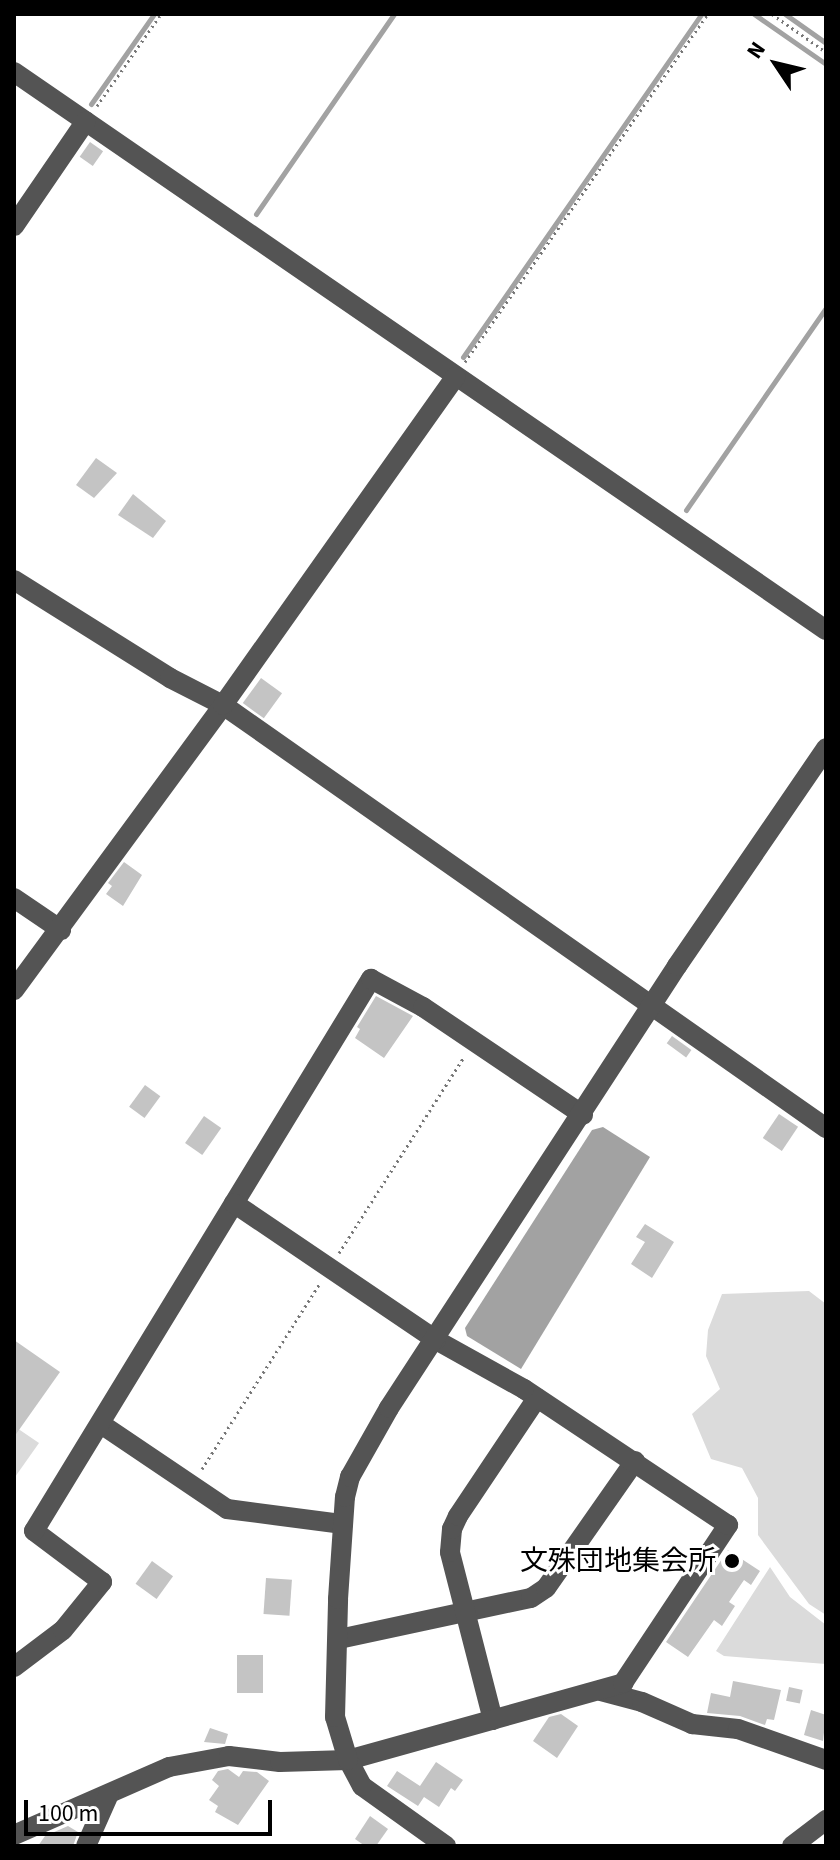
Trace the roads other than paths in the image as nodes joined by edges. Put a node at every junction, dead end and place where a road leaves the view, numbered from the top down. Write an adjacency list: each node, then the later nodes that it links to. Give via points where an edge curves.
1 (14, 72): 2 (street)
2 (86, 121): 3 (street); 4 (street)
3 (14, 226)
4 (455, 377): 6 (street); 7 (street)
5 (14, 580): 7 (street, via 170,678)
6 (826, 630)
7 (223, 705): 10 (street); 12 (street)
8 (826, 748): 12 (street)
9 (14, 898): 10 (street)
10 (61, 930): 11 (street)
11 (14, 990)
12 (651, 1006): 13 (street); 14 (street)
13 (583, 1115): 15 (street, via 423,1007 371,979); 16 (street)
14 (826, 1128)
15 (234, 1203): 16 (street); 18 (street)
16 (436, 1340): 17 (street); 20 (street, via 355,1465)
17 (537, 1398): 19 (street); 21 (street, via 452,1529 450,1552)
18 (101, 1424): 20 (street, via 227,1509); 23 (street, via 34,1531 102,1582 63,1630)
19 (635, 1461): 21 (street, via 546,1588 531,1598); 24 (street, via 728,1525 623,1683)
20 (343, 1524): 22 (street)
21 (464, 1613): 22 (street); 25 (street)
22 (339, 1639): 26 (street, via 335,1717)
23 (14, 1667)
24 (597, 1690): 25 (street); 27 (street, via 692,1724 738,1729)
25 (493, 1720): 26 (street)
26 (348, 1760): 28 (street, via 204,1758); 31 (street, via 362,1786)
27 (826, 1760)
28 (109, 1794): 30 (street); 32 (street)
29 (826, 1820): 33 (street)
30 (14, 1835)
31 (438, 1844)
32 (86, 1846)
33 (792, 1846)

